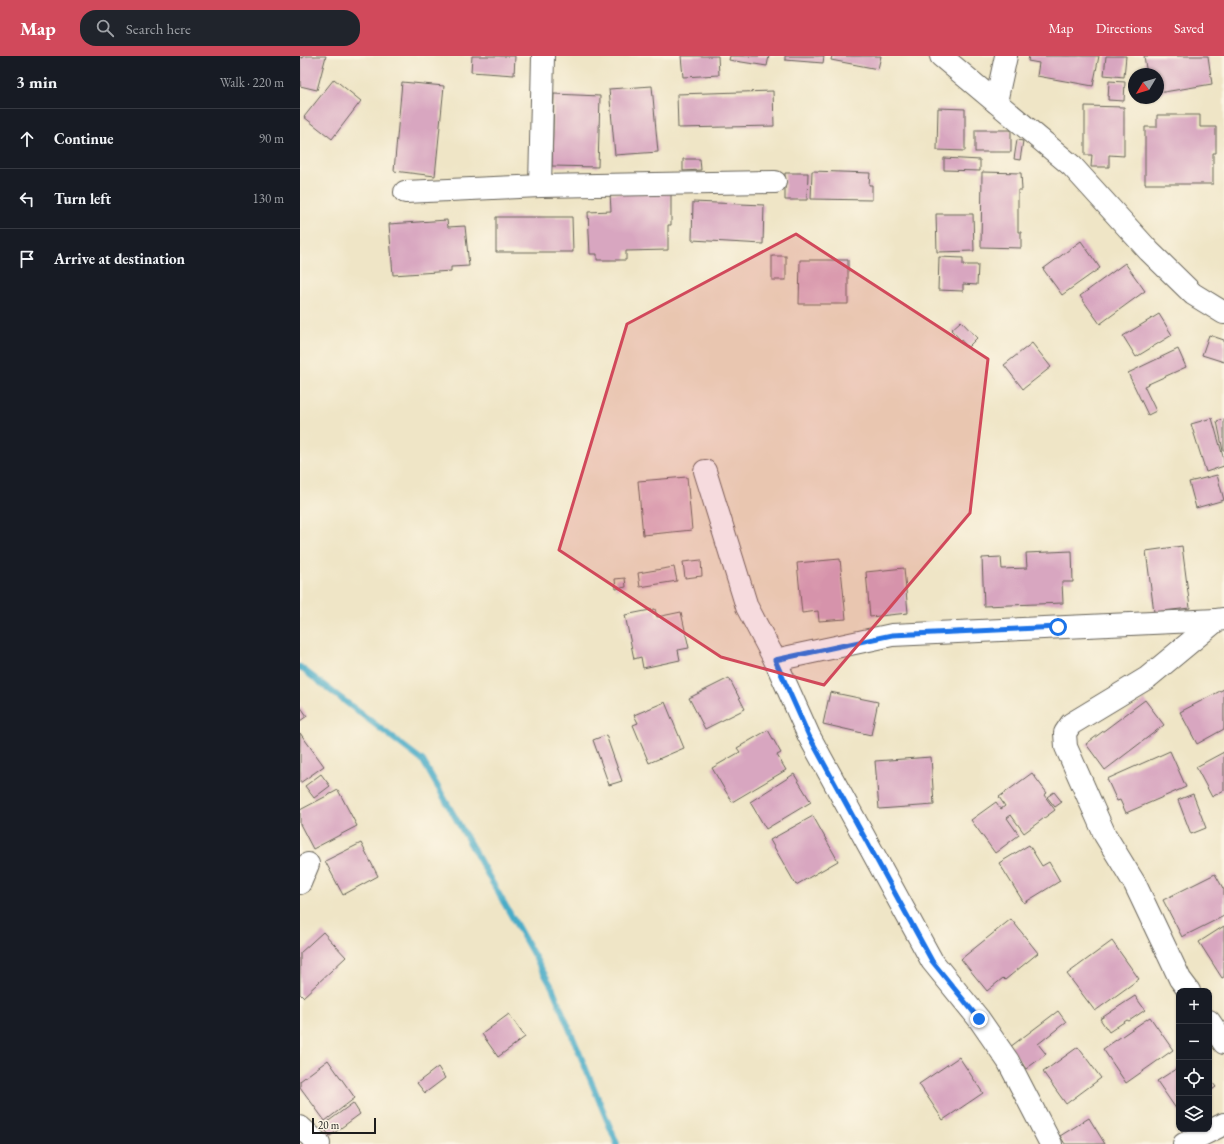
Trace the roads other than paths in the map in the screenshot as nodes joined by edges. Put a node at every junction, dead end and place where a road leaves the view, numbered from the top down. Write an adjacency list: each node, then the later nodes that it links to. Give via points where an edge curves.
1 (543, 56): 6 (street)
2 (941, 56): 4 (street)
3 (1006, 56): 4 (street)
4 (996, 102): 8 (street, via 1072,166 1149,251 1193,294)
5 (775, 182): 6 (street)
6 (540, 186): 7 (street)
7 (405, 192)
8 (1224, 313)
9 (705, 471): 11 (street, via 747,607)
10 (1220, 620): 11 (street, via 892,635); 12 (street, via 1147,678 1071,724 1065,733 1066,747 1105,835 1134,884)
11 (775, 660): 18 (street, via 809,736 932,961 979,1019 1008,1062)
12 (1187, 988)
13 (1211, 1024): 14 (street)
14 (1224, 1043)
15 (1224, 1124): 19 (street)
16 (300, 1127): 17 (street)
17 (319, 1144)
18 (1051, 1144)
19 (1184, 1144)

